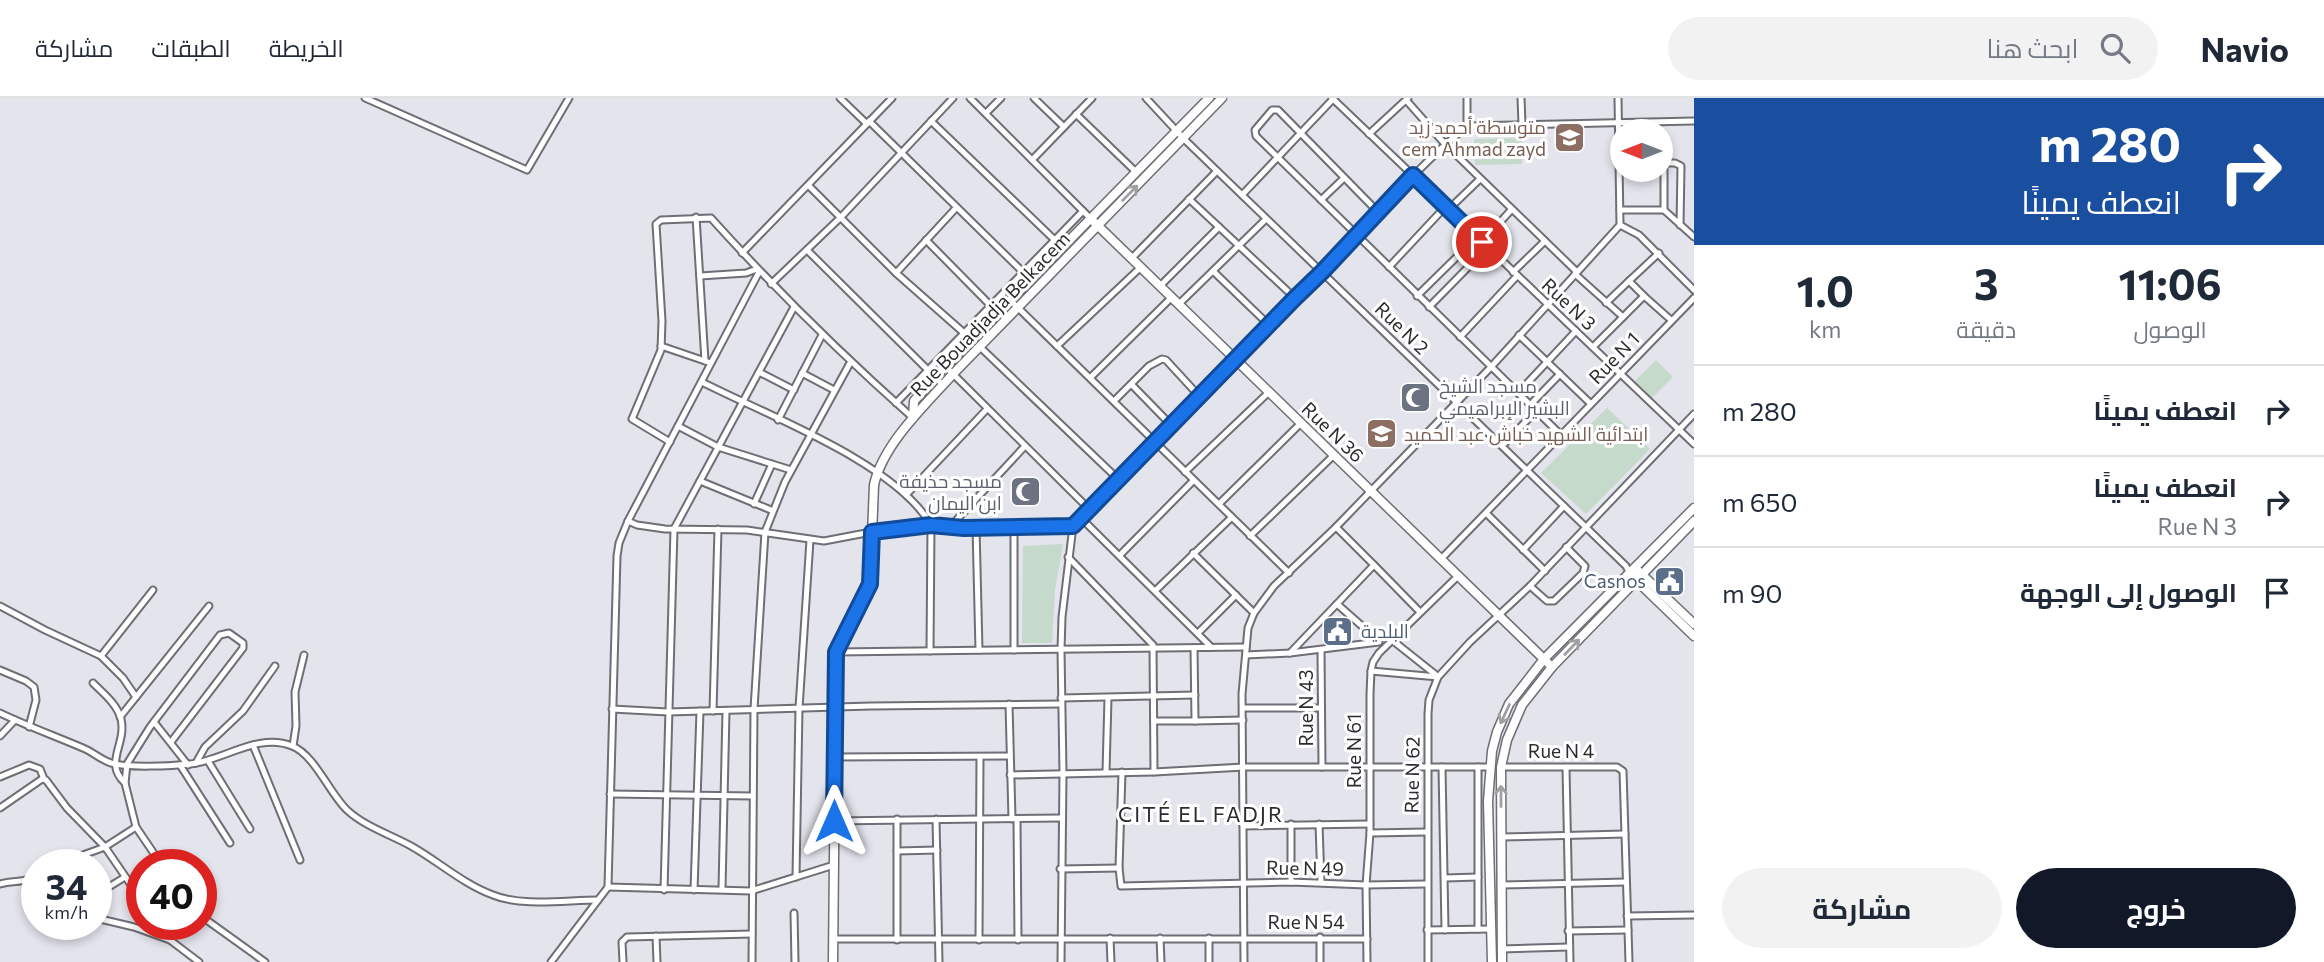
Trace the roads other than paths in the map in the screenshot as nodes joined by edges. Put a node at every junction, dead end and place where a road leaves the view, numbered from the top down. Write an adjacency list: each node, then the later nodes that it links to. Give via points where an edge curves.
1 (365, 98): 2 (street, via 527,170)
2 (569, 98)
3 (840, 98): 25 (street)
4 (892, 98): 25 (street)
5 (953, 98): 21 (street)
6 (971, 98): 18 (street)
7 (1001, 98): 18 (street)
8 (1034, 98): 28 (street)
9 (1146, 98): 29 (street, Rue N 2)
10 (1209, 98): 29 (street, Rue Bouadjadja Belkacem)
11 (1222, 98): 32 (street, Rue Bouadjadja Belkacem)
12 (1333, 98): 30 (street); 31 (street, Rue N 3)
13 (1467, 98): 27 (street)
14 (1521, 98): 26 (street)
15 (1618, 98): 20 (street)
16 (1090, 99): 19 (street)
17 (1407, 99): 31 (street); 33 (street)
18 (986, 113): 36 (street)
19 (1076, 114): 28 (street); 39 (street)
20 (1619, 119)
21 (931, 121): 34 (street); 70 (street)
22 (1610, 121): 26 (street)
23 (1673, 121): 24 (street)
24 (1694, 121)
25 (868, 123): 34 (street); 45 (street)
26 (1522, 124): 27 (street)
27 (1467, 126): 33 (street)
28 (1064, 127): 36 (street)
29 (1176, 131): 32 (street, Rue N 2); 39 (street, Rue Bouadjadja Belkacem)
30 (1300, 134): 35 (street); 35 (street, via 1278,110 1272,110 1254,134); 41 (street)
31 (1369, 134): 40 (street, Rue N 3)
32 (1184, 139): 38 (street, Rue N 2); 62 (street, Rue Bouadjadja Belkacem, one-way to 32)
33 (1445, 144): 40 (street); 42 (street)
34 (901, 153): 49 (street); 57 (street)
35 (1277, 158): 46 (street); 48 (street)
36 (1032, 160): 54 (street)
37 (1673, 163): 61 (street, via 1682,167)
38 (1217, 171): 46 (street, Rue N 2); 47 (street)
39 (1136, 172): 58 (street, Rue Bouadjadja Belkacem)
40 (1413, 175): 50 (street, Rue N 3); 55 (street)
41 (1344, 178): 48 (street); 55 (street)
42 (1480, 179): 50 (street); 51 (street)
43 (1621, 182): 52 (street)
44 (1663, 182): 53 (street)
45 (809, 186): 57 (street); 77 (street)
46 (1242, 195): 59 (street, Rue N 2)
47 (1189, 199): 63 (street); 79 (street)
48 (1321, 200): 66 (street)
49 (956, 208): 69 (street); 84 (street)
50 (1447, 208): 67 (street, Rue N 3); 81 (street)
51 (1512, 209): 71 (street); 72 (street)
52 (1620, 210): 53 (street); 60 (street)
53 (1664, 210): 61 (street)
54 (1083, 211): 58 (street); 70 (street)
55 (1378, 212): 66 (street)
56 (696, 217): 77 (street, via 711,218); 89 (street); 116 (street, via 661,220 656,225)
57 (841, 217): 76 (street); 86 (street)
58 (1091, 219): 62 (street, Rue N 36); 74 (street, Rue Bouadjadja Belkacem)
59 (1266, 219): 73 (street); 85 (street, Rue N 2)
60 (1620, 225): 78 (street); 87 (street)
61 (1681, 225): 65 (street)
62 (1098, 226): 79 (street, Rue N 36); 100 (street, Rue Bouadjadja Belkacem)
63 (1219, 227): 73 (street); 93 (street)
64 (1694, 229): 65 (street)
65 (1686, 230): 68 (street)
66 (1356, 234): 81 (street); 85 (street)
67 (1477, 236): 72 (street, Rue N 3); 95 (street)
68 (1694, 237)
69 (926, 240): 86 (street); 106 (street)
70 (1054, 240): 74 (street); 84 (street)
71 (1545, 241): 87 (street); 88 (street)
72 (1482, 242): 75 (street, Rue N 3)
73 (1238, 246): 83 (street); 98 (street)
74 (1062, 247): 90 (street, Rue Bouadjadja Belkacem)
75 (1488, 247): 88 (street, Rue N 3); 105 (street)
76 (807, 250): 92 (street); 125 (street)
77 (743, 253): 82 (street)
78 (1659, 253): 91 (street); 94 (street)
79 (1132, 258): 80 (street, Rue N 36)
80 (1141, 267): 93 (street, Rue N 36); 117 (street)
81 (1389, 267): 95 (street)
82 (758, 271): 89 (street); 92 (street); 121 (street)
83 (1213, 271): 102 (street); 109 (street)
84 (1023, 272): 90 (street); 106 (street)
85 (1322, 272): 98 (street); 142 (street, Rue N 2)
86 (896, 273): 111 (street)
87 (1576, 273): 101 (street); 103 (street)
88 (1515, 274): 103 (street, Rue N 3); 114 (street)
89 (700, 276): 121 (street)
90 (1030, 279): 100 (street, Rue Bouadjadja Belkacem)
91 (1629, 281): 96 (street); 101 (street)
92 (771, 284): 104 (street)
93 (1160, 286): 97 (street, Rue N 36)
94 (1694, 290)
95 (1417, 296): 105 (street)
96 (1644, 296): 107 (street); 108 (street)
97 (1172, 298): 102 (street, Rue N 36); 132 (street)
98 (1295, 298): 109 (street)
99 (1694, 298): 108 (street, Rue N 1)
100 (1014, 303): 106 (street, Rue Bouadjadja Belkacem); 115 (street, Rue Bouadjadja Belkacem); 117 (street)
101 (1606, 303): 107 (street)
102 (1179, 304): 119 (street, Rue N 36)
103 (1547, 305): 110 (street, Rue N 3); 113 (street)
104 (794, 307): 112 (street); 126 (street)
105 (1429, 307): 114 (street)
106 (994, 309): 111 (street); 115 (street, Rue Bouadjadja Belkacem)
107 (1623, 317): 118 (street)
108 (1671, 320): 130 (street, Rue N 1)
109 (1269, 325): 119 (street)
110 (1576, 331): 118 (street, Rue N 3); 120 (street)
111 (962, 333): 115 (street); 125 (street)
112 (822, 335): 122 (street); 127 (street)
113 (1519, 335): 120 (street); 124 (street)
114 (1460, 337): 124 (street)
115 (975, 343): 123 (street, Rue Bouadjadja Belkacem); 128 (street, Rue Bouadjadja Belkacem); 170 (street)
116 (661, 346): 121 (street); 158 (street, via 632,419)
117 (1058, 346): 132 (street)
118 (1593, 347): 130 (street, Rue N 3)
119 (1236, 360): 138 (street, Rue N 36); 140 (street)
120 (1547, 362): 129 (street); 139 (street)
121 (708, 363): 133 (street)
122 (850, 363): 137 (street); 144 (street)
123 (946, 367): 128 (street); 131 (street, Rue Bouadjadja Belkacem)
124 (1491, 367): 139 (street); 142 (street)
125 (928, 370): 131 (street); 144 (street)
126 (759, 372): 136 (street); 143 (street)
127 (802, 373): 136 (street); 137 (street)
128 (953, 374): 134 (street, Rue Bouadjadja Belkacem); 147 (street)
129 (1560, 374): 145 (street); 146 (street)
130 (1620, 375): 146 (street, Rue N 1); 155 (street, Rue N 3)
131 (935, 377): 134 (street); 150 (street, Rue Bouadjadja Belkacem, via 914,401)
132 (1091, 377): 141 (street)
133 (702, 382): 143 (street); 153 (street)
134 (943, 385): 150 (street, Rue Bouadjadja Belkacem)
135 (1132, 385): 140 (street, via 1162,359); 141 (street); 154 (street)
136 (794, 390): 151 (street)
137 (834, 390): 156 (street)
138 (1269, 392): 152 (street, Rue N 36); 169 (street)
139 (1518, 393): 145 (street)
140 (1200, 397): 154 (street)
141 (1114, 401): 159 (street)
142 (1456, 401): 162 (street, Rue N 2); 173 (street)
143 (742, 403): 151 (street); 163 (street)
144 (896, 403): 150 (street)
145 (1531, 404): 148 (street)
146 (1591, 404): 157 (street, Rue N 1)
147 (987, 409): 161 (street); 174 (street)
148 (1537, 410): 157 (street); 162 (street)
149 (1694, 414): 155 (street, Rue N 62)
150 (913, 418): 167 (street)
151 (778, 420): 156 (street)
152 (1301, 423): 164 (street, Rue N 36); 176 (street)
153 (678, 426): 158 (street); 163 (street)
154 (1171, 426): 159 (street)
155 (1678, 430): 160 (street, Rue N 3); 192 (street, Rue N 62)
156 (809, 434): 166 (street); 167 (street)
157 (1561, 435): 168 (street, Rue N 1)
158 (670, 442): 184 (street)
159 (1154, 442): 169 (street); 170 (street)
160 (1694, 444)
161 (1025, 446): 178 (street); 188 (street)
162 (1502, 446): 168 (street, Rue N 2)
163 (718, 447): 165 (street); 171 (street)
164 (1334, 454): 173 (street, Rue N 36); 197 (street)
165 (772, 464): 166 (street); 175 (street)
166 (791, 470): 180 (street)
167 (877, 471): 174 (street); 196 (street)
168 (1528, 471): 177 (street, Rue N 2); 181 (street, Rue N 1)
169 (1185, 472): 172 (street)
170 (1118, 479): 178 (street)
171 (700, 481): 175 (street); 193 (street)
172 (1194, 481): 176 (street); 202 (street)
173 (1370, 490): 191 (street); 204 (street, Rue N 36)
174 (906, 495): 186 (street)
175 (754, 503): 180 (street)
176 (1219, 504): 183 (street)
177 (1564, 506): 192 (street, Rue N 2); 200 (street)
178 (1089, 509): 182 (street)
179 (1694, 509): 208 (street)
180 (771, 510): 195 (street)
181 (1486, 513): 200 (street); 204 (street, Rue N 1)
182 (1081, 517): 187 (street); 202 (street)
183 (1231, 518): 197 (street); 201 (street)
184 (628, 521): 193 (street); 256 (street, via 617,556)
185 (1694, 521): 208 (street)
186 (931, 525): 188 (street); 196 (street); 233 (street)
187 (1073, 526): 190 (street); 203 (street)
188 (950, 527): 189 (street)
189 (976, 527): 190 (street); 230 (street)
190 (1014, 527): 231 (street)
191 (1336, 527): 205 (street); 207 (street)
192 (1586, 527): 199 (street, Rue N 62); 208 (street, Rue N 2)
193 (674, 529): 194 (street); 261 (street)
194 (718, 529): 195 (street); 259 (street)
195 (765, 532): 198 (street); 257 (street)
196 (872, 532): 198 (street); 234 (street, via 870,584)
197 (1250, 536): 207 (street)
198 (810, 540): 253 (street)
199 (1566, 547): 206 (street, Rue N 62); 210 (street, via 1585,566 1583,573 1554,601 1547,601)
200 (1523, 550): 206 (street)
201 (1194, 553): 212 (street); 213 (street)
202 (1120, 555): 212 (street)
203 (1068, 557): 228 (street); 229 (street, via 1149,638)
204 (1441, 559): 209 (street, Rue N 36)
205 (1374, 565): 214 (street); 217 (street)
206 (1545, 571): 210 (street, Rue N 62)
207 (1289, 573): 218 (street)
208 (1634, 573): 220 (street); 239 (street); 241 (street, one-way to 208)
209 (1458, 576): 217 (street, Rue N 61); 219 (street, Rue N 36)
210 (1530, 586): 219 (street, Rue N 62)
211 (153, 590): 238 (street)
212 (1156, 590): 221 (street)
213 (1236, 595): 218 (street); 221 (street)
214 (1337, 604): 223 (street); 235 (street)
215 (0, 606): 238 (street)
216 (209, 606): 247 (street)
217 (1420, 612): 222 (street, Rue N 61)
218 (1254, 613): 225 (street)
219 (1499, 615): 239 (street, Rue N 36); 244 (street, Rue N 62)
220 (1693, 628)
221 (1198, 634): 224 (street)
222 (1392, 640): 226 (street, Rue N 61); 244 (street)
223 (1379, 642): 226 (street); 232 (street)
224 (1211, 647): 225 (street); 227 (street)
225 (1246, 647): 237 (street)
226 (1385, 647): 243 (street, Rue N 61)
227 (1194, 648): 229 (street); 246 (street)
228 (1061, 649): 229 (street); 231 (street); 250 (street)
229 (1154, 649): 248 (street)
230 (979, 650): 231 (street); 233 (street)
231 (1014, 650)
232 (1321, 650): 235 (street); 255 (street, Rue N 43)
233 (930, 651): 234 (street)
234 (836, 652): 252 (street)
235 (1290, 653): 237 (street)
236 (304, 655): 273 (street, via 295,692)
237 (1245, 655): 254 (street)
238 (101, 656): 247 (street)
239 (1544, 659): 241 (street, Rue N 36); 290 (street, one-way to 290, via 1503,716)
240 (275, 666): 278 (street, via 243,711 205,747)
241 (1552, 667): 284 (street, via 1522,705)
242 (0, 670): 269 (street, via 34,687 36,700)
243 (1371, 671): 244 (street); 283 (street, Rue N 61)
244 (1438, 677): 287 (street, Rue N 62, via 1429,700)
245 (93, 683): 263 (street)
246 (1195, 695): 248 (street); 267 (street)
247 (136, 697): 263 (street)
248 (1154, 697): 249 (street); 266 (street)
249 (1108, 698): 250 (street); 292 (street)
250 (1061, 701): 251 (street); 295 (street)
251 (1009, 704): 252 (street); 274 (street)
252 (835, 707): 253 (street); 275 (street)
253 (799, 708): 257 (street); 334 (street)
254 (1242, 708): 255 (street); 265 (street)
255 (1321, 708): 286 (street, Rue N 43)
256 (612, 709): 261 (street); 300 (street)
257 (754, 709): 260 (street); 304 (street)
258 (700, 711): 259 (street); 261 (street); 301 (street)
259 (713, 711): 260 (street)
260 (726, 711): 303 (street)
261 (668, 712): 302 (street)
262 (0, 713): 264 (street)
263 (120, 717): 280 (street, via 122,733)
264 (15, 720): 269 (street); 270 (street)
265 (1242, 720): 267 (street); 285 (street)
266 (1154, 721): 267 (street); 294 (street)
267 (1195, 721)
268 (154, 722): 271 (street); 271 (street, via 220,635 229,634 243,643); 279 (street)
269 (29, 727): 280 (street)
270 (0, 736)
271 (172, 742): 282 (street)
272 (253, 745): 273 (street); 277 (street); 329 (street)
273 (293, 746): 353 (street, via 327,780 348,811 480,889 495,896 537,901)
274 (1010, 756): 276 (street); 296 (street)
275 (835, 757): 276 (street); 311 (street)
276 (980, 757): 306 (street)
277 (208, 761): 278 (street); 317 (street)
278 (196, 763): 282 (street)
279 (127, 764): 280 (street); 281 (street); 299 (street)
280 (114, 765): 299 (street)
281 (180, 765): 282 (street); 323 (street)
282 (188, 765)
283 (1370, 766): 286 (street, Rue N 4); 287 (street, Rue N 4); 314 (street, Rue N 61)
284 (1501, 766): 290 (street, Rue N 4); 291 (street, Rue N 4); 322 (street, one-way to 284)
285 (1244, 767): 286 (street, Rue N 4); 294 (street, Rue N 4); 315 (street)
286 (1322, 767)
287 (1428, 767): 288 (street, Rue N 4); 318 (street, Rue N 62)
288 (1443, 767): 289 (street, Rue N 4); 336 (street)
289 (1478, 767): 290 (street, Rue N 4); 335 (street)
290 (1490, 767): 359 (street)
291 (1566, 768): 320 (street, Rue N 4, via 1620,768); 321 (street)
292 (1107, 772): 293 (street, Rue N 4); 295 (street, Rue N 4)
293 (1122, 772): 294 (street, Rue N 4); 331 (street)
294 (1154, 772)
295 (1063, 773): 296 (street, Rue N 4); 307 (street)
296 (1010, 775): 310 (street)
297 (0, 777): 298 (street, via 29,765 40,769)
298 (44, 779): 305 (street); 324 (street)
299 (125, 783): 316 (street)
300 (610, 794): 302 (street); 348 (street)
301 (695, 794): 302 (street); 303 (street); 351 (street)
302 (667, 795): 350 (street)
303 (723, 795): 304 (street); 349 (street)
304 (754, 796): 352 (street)
305 (0, 808)
306 (979, 818): 309 (street); 310 (street); 377 (street)
307 (1061, 818): 310 (street); 332 (street)
308 (897, 819): 309 (street); 311 (street); 328 (street)
309 (936, 819): 327 (street)
310 (1015, 819): 378 (street)
311 (834, 821): 330 (street)
312 (1291, 824): 313 (street); 315 (street); 338 (street)
313 (1319, 824): 314 (street); 339 (street)
314 (1370, 824): 319 (street, Rue N 61)
315 (1243, 826): 342 (street)
316 (136, 827): 324 (street); 326 (street)
317 (250, 829)
318 (1427, 832): 319 (street); 343 (street, Rue N 62)
319 (1370, 834): 346 (street, Rue N 61)
320 (1625, 834): 321 (street); 340 (street)
321 (1566, 835): 322 (street); 344 (street)
322 (1501, 836): 347 (street)
323 (230, 843)
324 (106, 847): 325 (street); 333 (street)
325 (100, 849)
326 (151, 849)
327 (937, 850): 328 (street); 376 (street)
328 (897, 851): 375 (street)
329 (300, 860)
330 (834, 865): 334 (street); 371 (street)
331 (1119, 868): 332 (street); 342 (street, Rue N 49, via 1123,887)
332 (1060, 869): 372 (street)
333 (125, 877): 345 (street)
334 (796, 877): 352 (street)
335 (1478, 877): 336 (street); 358 (street)
336 (1445, 878): 361 (street)
337 (21, 880): 341 (street)
338 (1291, 882): 339 (street, Rue N 49); 342 (street, Rue N 49)
339 (1321, 882): 346 (street, Rue N 49)
340 (1626, 882): 344 (street); 356 (street)
341 (0, 884)
342 (1245, 884): 367 (street)
343 (1426, 884): 346 (street, Rue N 49); 360 (street, Rue N 62)
344 (1567, 884): 347 (street); 363 (street)
345 (112, 885)
346 (1366, 885): 373 (street, Rue N 61)
347 (1501, 885): 380 (street)
348 (608, 887): 350 (street); 353 (street)
349 (722, 889): 351 (street); 352 (street)
350 (664, 890): 351 (street)
351 (694, 890)
352 (751, 891): 364 (street)
353 (598, 900): 383 (street)
354 (794, 913): 387 (street)
355 (1694, 915): 356 (street)
356 (1628, 916): 362 (street)
357 (217, 928): 382 (street)
358 (1478, 929): 359 (street); 361 (street)
359 (1491, 929): 398 (street)
360 (1427, 930): 361 (street); 397 (street, Rue N 62)
361 (1445, 930)
362 (1628, 930): 363 (street); 401 (street)
363 (1568, 931): 379 (street)
364 (752, 934): 365 (street); 386 (street)
365 (656, 936): 384 (street, via 624,937); 385 (street)
366 (1209, 937): 367 (street, Rue N 54); 370 (street, Rue N 54); 393 (street)
367 (1244, 937): 368 (street, Rue N 54); 394 (street)
368 (1320, 937): 373 (street, Rue N 54); 395 (street)
369 (1110, 938): 370 (street, Rue N 54); 372 (street, Rue N 54); 391 (street)
370 (1160, 938): 392 (street)
371 (833, 939): 375 (street, Rue N 54); 388 (street)
372 (1061, 939): 378 (street, Rue N 54); 390 (street)
373 (1367, 939): 396 (street, Rue N 61)
374 (170, 940): 381 (street)
375 (897, 940): 376 (street, Rue N 54)
376 (938, 940): 377 (street, Rue N 54); 389 (street)
377 (979, 940): 378 (street, Rue N 54)
378 (1018, 940)
379 (1569, 947): 380 (street); 400 (street)
380 (1502, 949): 399 (street)
381 (199, 962)
382 (265, 962)
383 (551, 962)
384 (623, 962)
385 (657, 962)
386 (752, 962)
387 (795, 962)
388 (833, 962)
389 (939, 962)
390 (1061, 962)
391 (1111, 962)
392 (1161, 962)
393 (1209, 962)
394 (1244, 962)
395 (1320, 962)
396 (1367, 962)
397 (1428, 962)
398 (1492, 962)
399 (1502, 962)
400 (1570, 962)
401 (1629, 962)

